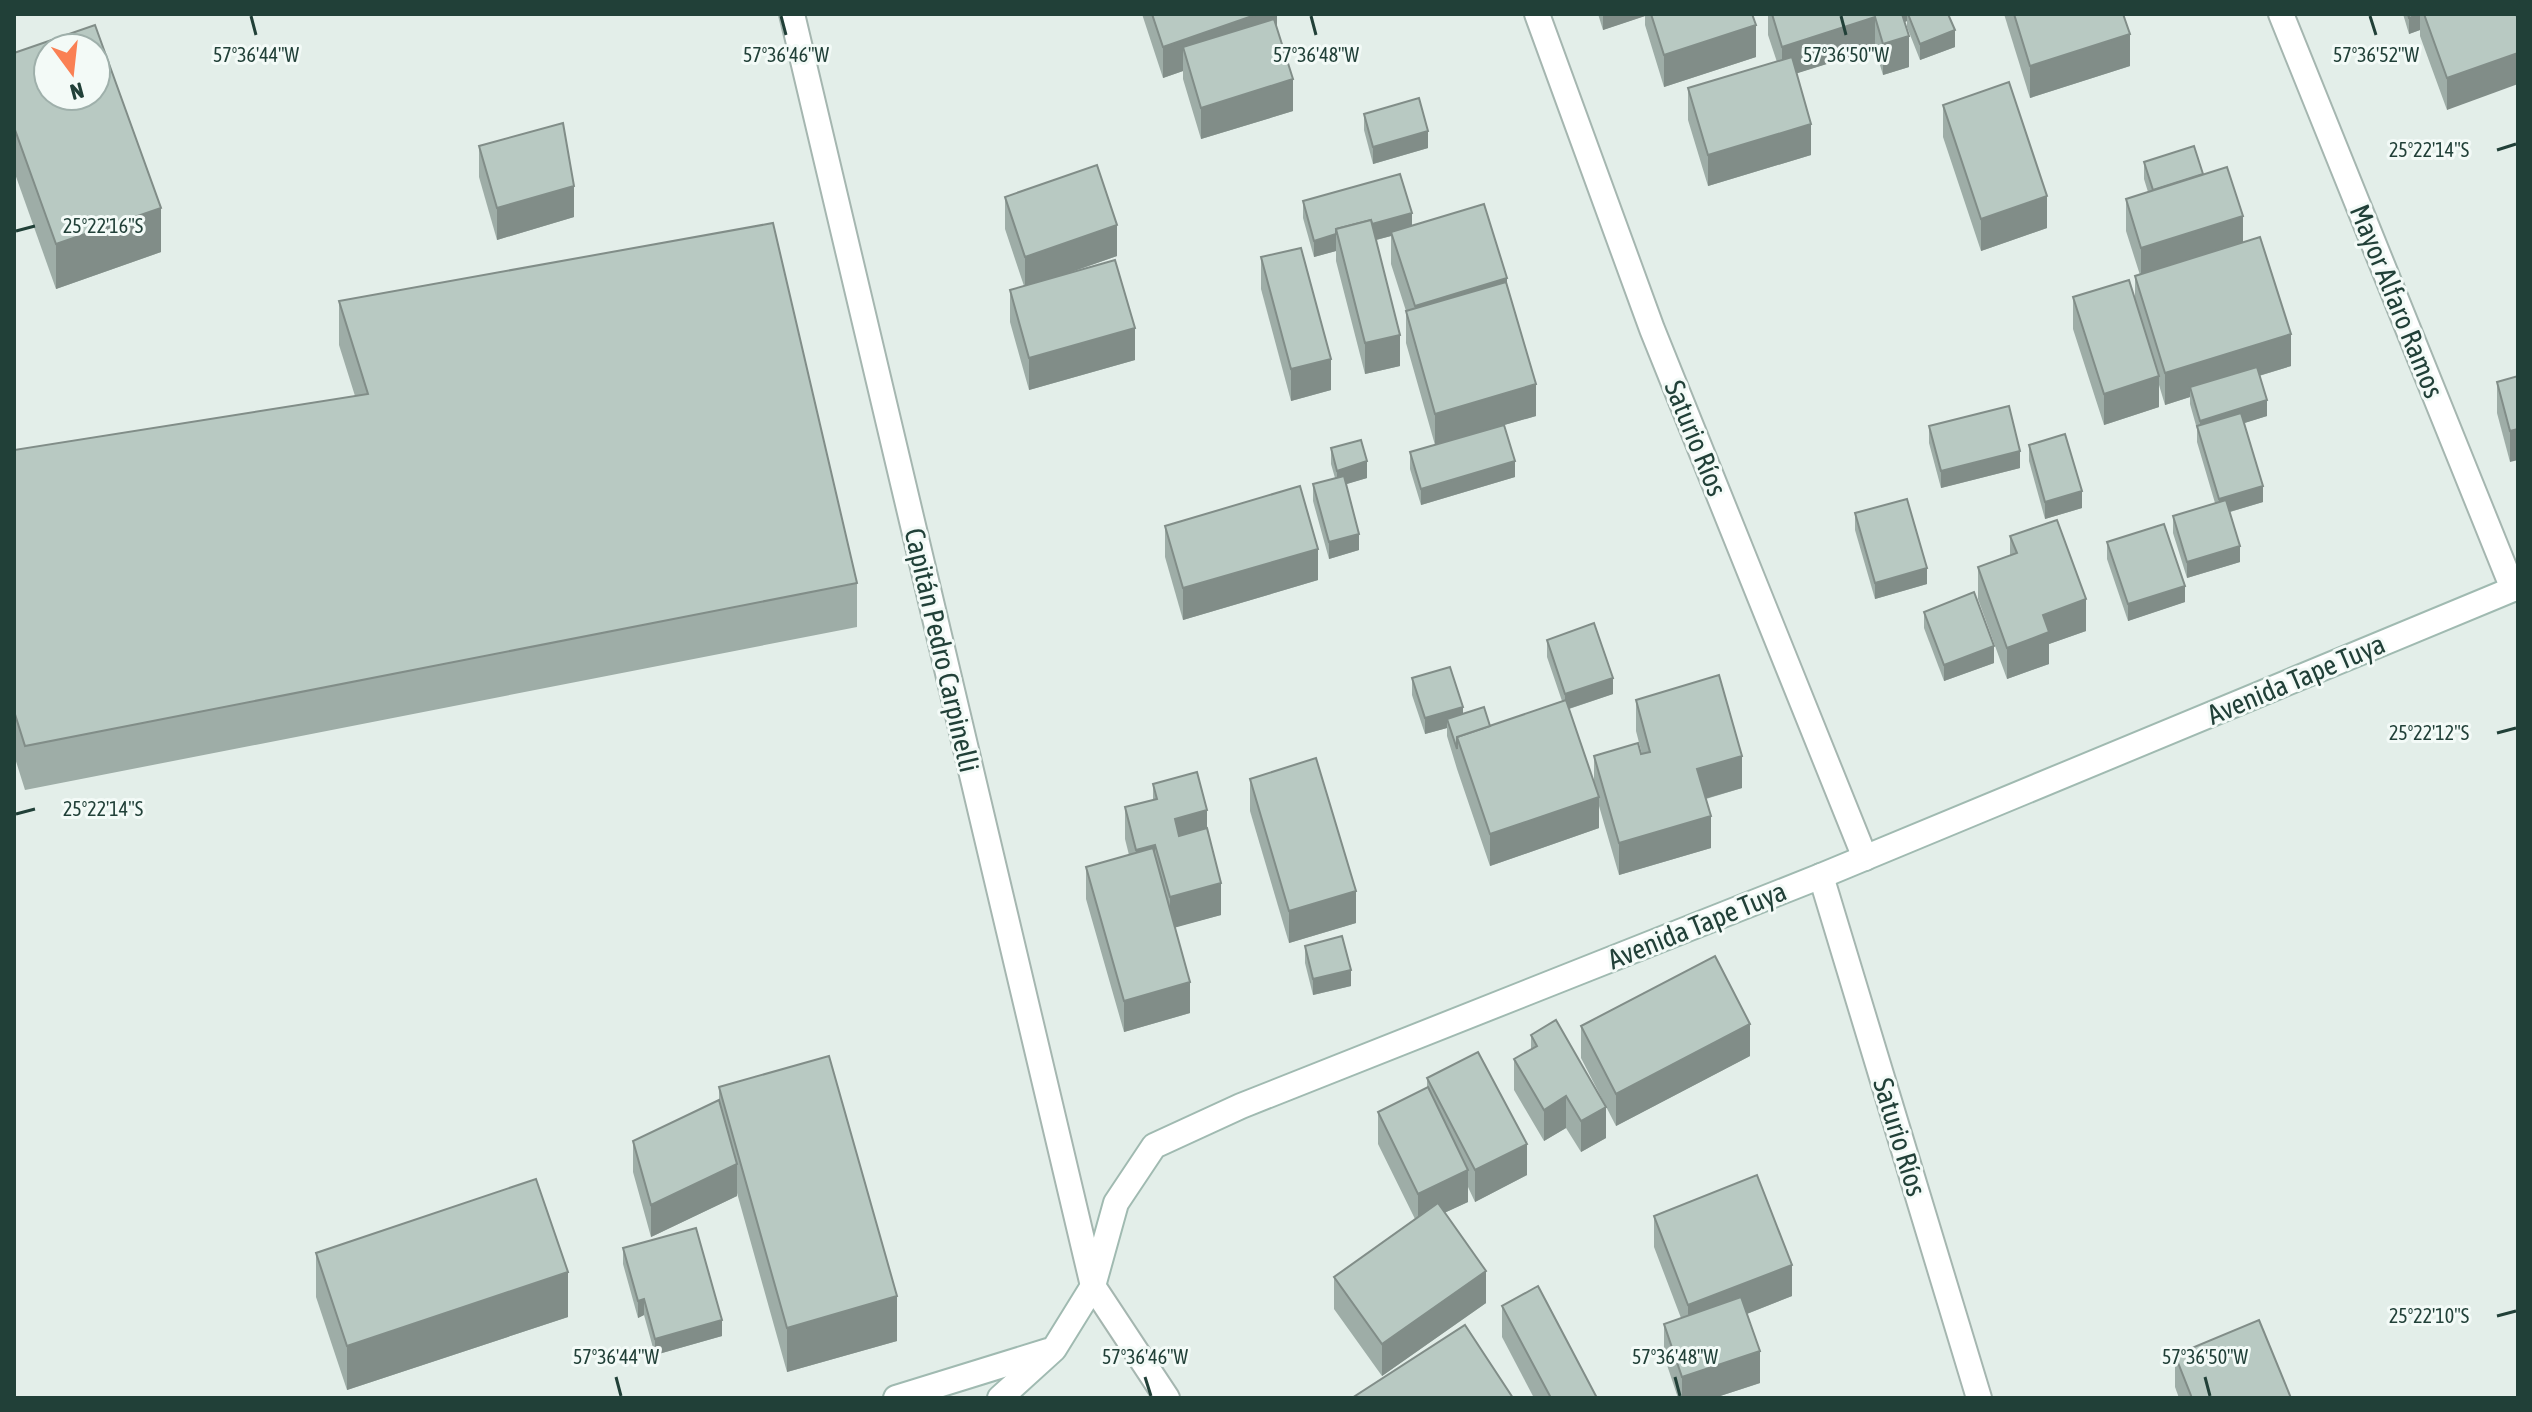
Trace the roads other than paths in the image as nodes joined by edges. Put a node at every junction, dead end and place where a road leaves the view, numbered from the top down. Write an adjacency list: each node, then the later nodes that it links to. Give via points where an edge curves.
1 (792, 14): 7 (street, Capitán Pedro Carpinelli)
2 (1537, 14): 5 (street, Saturio Ríos, via 1652,329)
3 (2281, 14): 4 (street, Mayor Alfaro Ramos)
4 (2516, 588): 5 (street, Avenida Tape Tuya)
5 (1865, 858): 6 (street, Avenida Tape Tuya)
6 (1821, 876): 7 (street, Avenida Tape Tuya, via 1241,1106 1154,1146 1116,1203); 12 (street, Saturio Ríos)
7 (1093, 1286): 8 (street, Avenida Tape Tuya); 11 (street)
8 (1054, 1349): 9 (street); 10 (street, Avenida Tape Tuya)
9 (896, 1398)
10 (1000, 1398)
11 (1167, 1398)
12 (1979, 1398)

